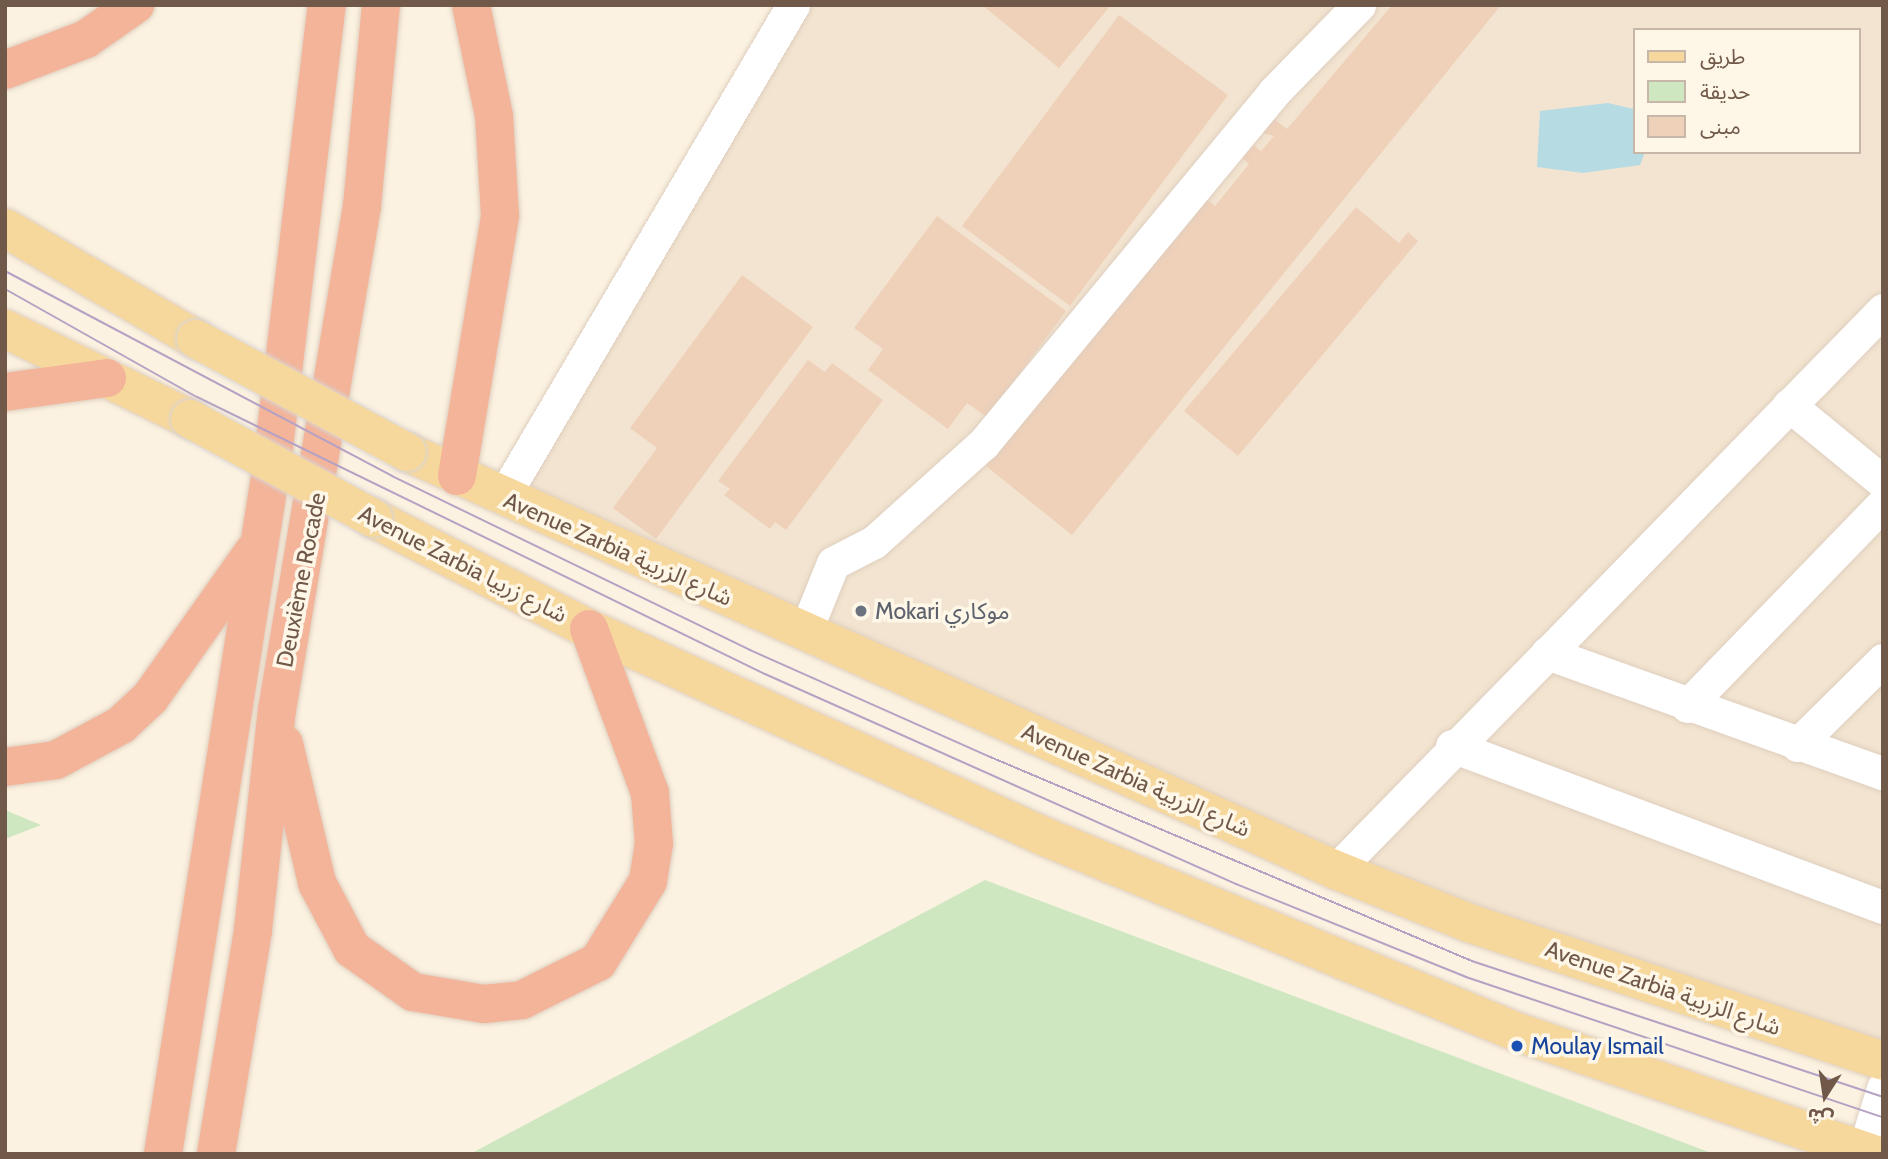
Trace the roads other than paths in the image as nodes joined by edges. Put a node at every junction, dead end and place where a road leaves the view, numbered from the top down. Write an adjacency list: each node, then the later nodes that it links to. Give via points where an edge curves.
1 (135, 5): 7 (highway, via 86,39)
2 (327, 5): 18 (highway, Deuxième Rocade)
3 (381, 5): 24 (highway, Deuxième Rocade, via 362,206)
4 (471, 5): 14 (highway, via 494,116 500,203)
5 (793, 5): 16 (street)
6 (1359, 5): 20 (street, via 1274,92 984,444 874,542 833,563)
7 (5, 70)
8 (5, 228): 14 (main road, Avenue Zarbia شارع الزربية, bridge, via 196,339)
9 (1883, 310): 13 (street)
10 (5, 328): 11 (main road)
11 (107, 378): 12 (highway); 19 (main road, Avenue Zarbia شارع زربيا, bridge)
12 (5, 392)
13 (1789, 405): 15 (street); 21 (street)
14 (457, 476): 16 (main road, Avenue Zarbia شارع الزربية)
15 (1883, 482)
16 (503, 497): 20 (main road, Avenue Zarbia شارع الزربية)
17 (1883, 504): 23 (street)
18 (259, 544): 27 (highway, via 150,698 121,725 56,760); 34 (highway, Deuxième Rocade)
19 (589, 629): 24 (highway, via 650,793 654,844 648,881 598,962 522,1000 484,1004 413,992 352,949 317,883); 33 (main road, via 1043,836 1517,1032)
20 (805, 632): 29 (main road, Avenue Zarbia شارع الزربية)
21 (1548, 653): 23 (street); 26 (street)
22 (1883, 660): 25 (street)
23 (1687, 706): 25 (street)
24 (277, 710): 35 (highway, Deuxième Rocade, via 253,930)
25 (1797, 745): 28 (street)
26 (1452, 746): 29 (street); 30 (street)
27 (5, 767)
28 (1883, 773)
29 (1336, 870): 31 (main road, Avenue Zarbia شارع الزربية, via 1469,923)
30 (1883, 907)
31 (1883, 1061)
32 (1883, 1088): 33 (street)
33 (1867, 1153)
34 (163, 1154)
35 (216, 1154)

